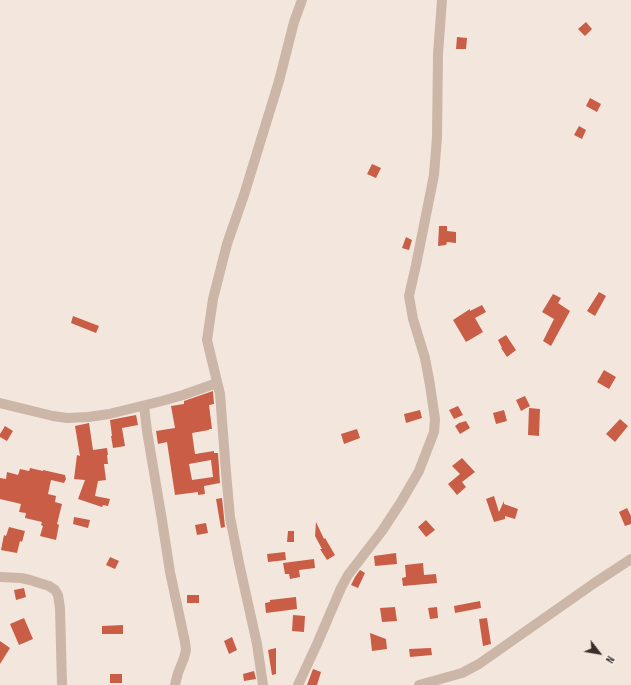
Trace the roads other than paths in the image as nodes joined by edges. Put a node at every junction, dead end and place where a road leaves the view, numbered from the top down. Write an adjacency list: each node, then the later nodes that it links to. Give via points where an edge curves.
1 (302, 0): 3 (street, via 244,196 227,244 213,299 207,340)
2 (442, 0): 11 (street, via 434,175 410,296 413,319 430,385 435,420 434,432 420,471 390,520 341,588)
3 (218, 383): 5 (street); 10 (street, via 230,517 256,638)
4 (0, 404): 5 (street, via 52,416 77,418)
5 (144, 406): 9 (street, via 170,572 186,650)
6 (631, 559): 12 (street, via 479,664 462,673)
7 (0, 577): 8 (street, via 30,580 49,586 58,595)
8 (62, 685)
9 (175, 685)
10 (263, 685)
11 (298, 685)
12 (419, 685)

